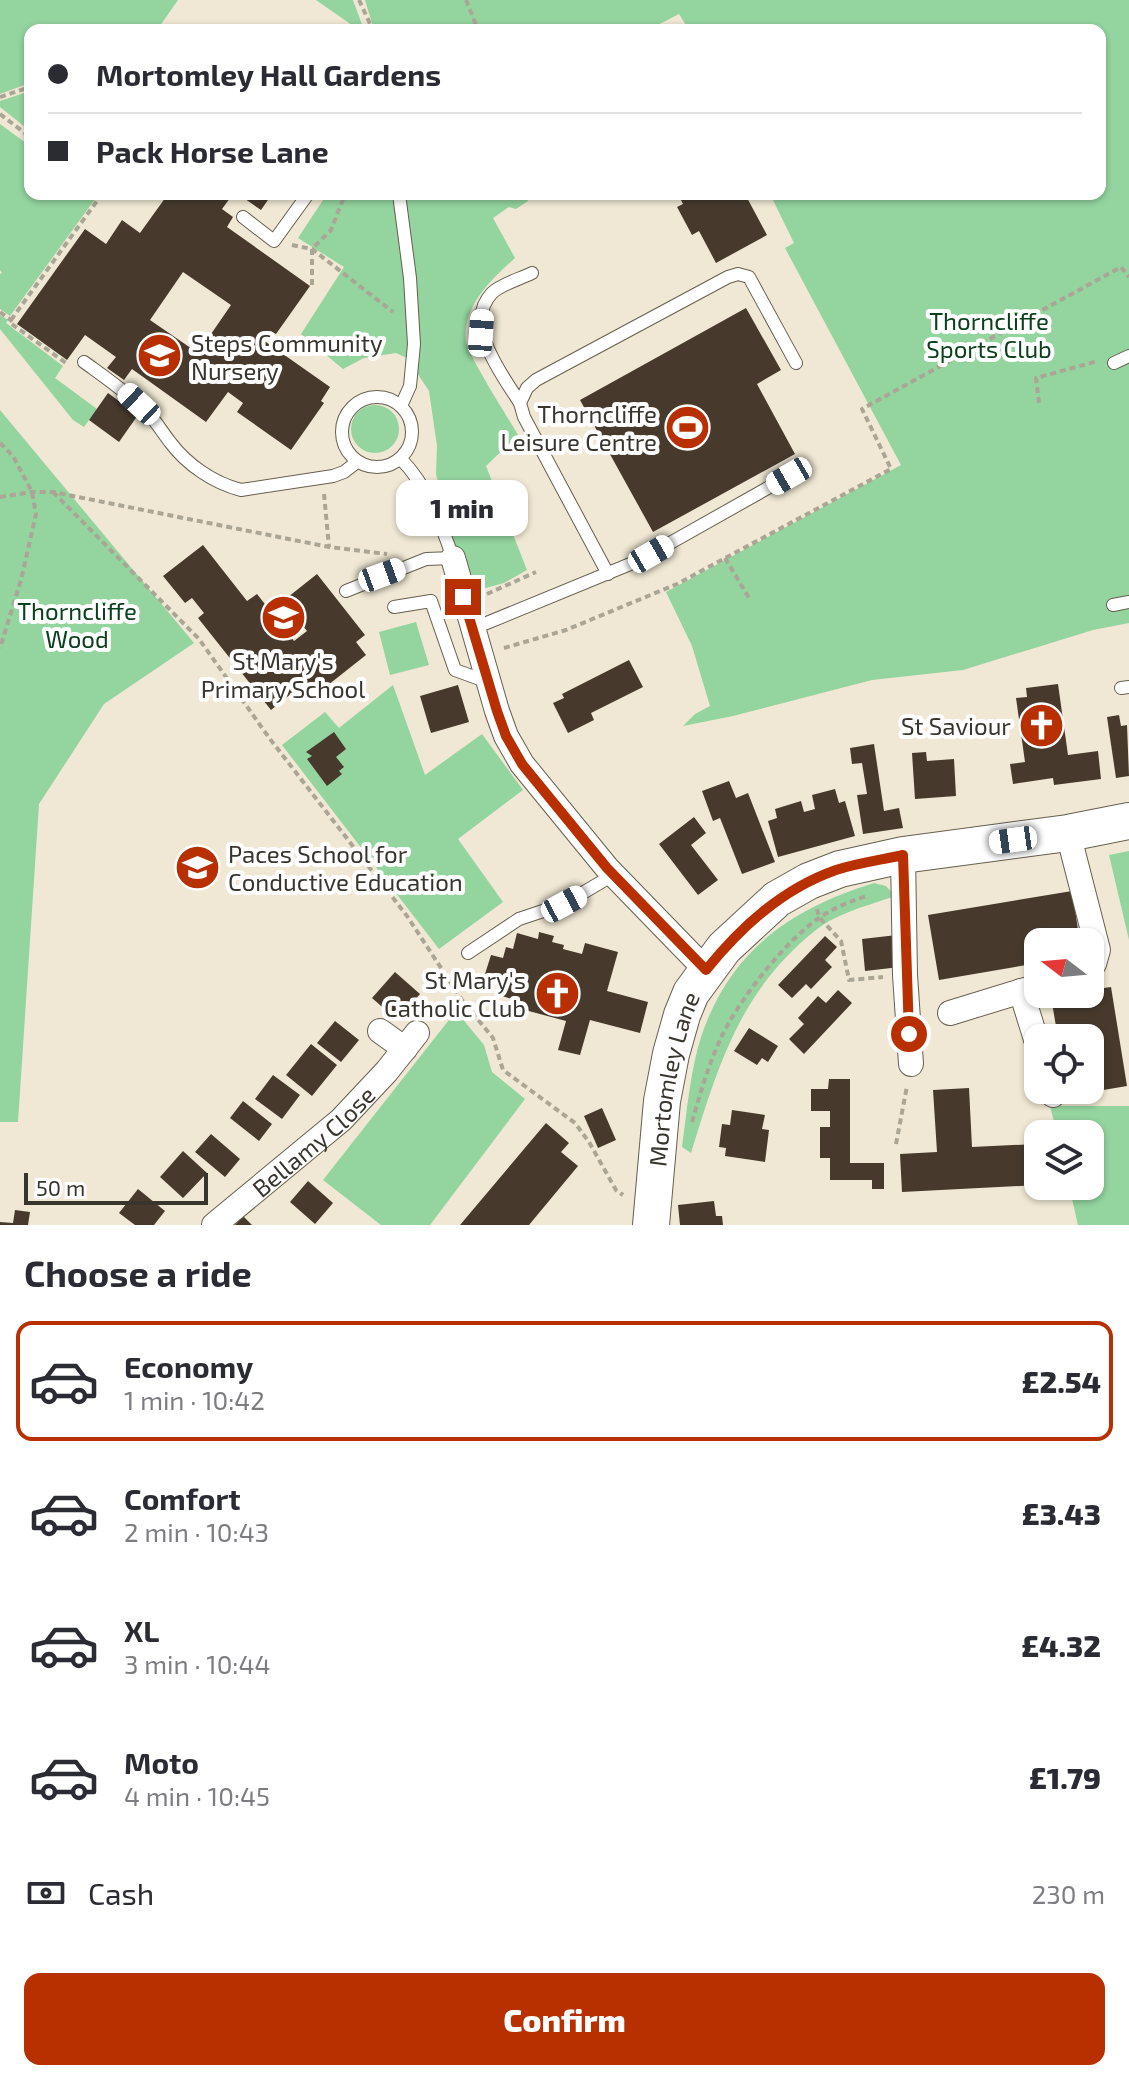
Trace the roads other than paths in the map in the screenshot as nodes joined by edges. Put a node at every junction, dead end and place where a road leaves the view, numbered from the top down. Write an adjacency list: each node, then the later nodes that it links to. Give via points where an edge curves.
1 (304, 200): 3 (lane, via 274,241)
2 (400, 200): 10 (lane, via 413,328 410,386)
3 (243, 217)
4 (532, 273): 9 (lane, via 492,293 483,309 481,333)
5 (1129, 356): 8 (lane)
6 (84, 362): 12 (lane, via 127,393 208,477 226,486 241,490 322,477 344,472)
7 (796, 363): 9 (lane, via 749,277 738,274 536,380)
8 (1114, 363)
9 (520, 403): 15 (lane)
10 (401, 406): 11 (lane, via 412,426 409,449); 12 (lane, via 368,398 349,411 342,432)
11 (401, 459): 12 (lane, via 380,468); 14 (lane, via 428,495)
12 (357, 462)
13 (789, 476): 15 (lane)
14 (453, 558): 16 (lane, via 426,559); 20 (street)
15 (608, 574): 20 (lane)
16 (346, 591)
17 (1129, 602): 18 (lane)
18 (1113, 605)
19 (394, 607): 21 (lane, via 431,601 455,670)
20 (472, 629): 21 (street)
21 (488, 682): 25 (street, via 506,736 522,764)
22 (1129, 821): 23 (street, Mortomley Lane)
23 (1068, 833): 24 (street, Mortomley Lane); 26 (street)
24 (903, 870): 28 (street, Mortomley Lane, via 840,869 809,881 777,899); 32 (street)
25 (613, 875): 27 (lane, via 519,919); 28 (street)
26 (1092, 928)
27 (468, 953)
28 (706, 970): 33 (street, Mortomley Lane, via 691,993 671,1054)
29 (1024, 991): 30 (street)
30 (950, 1013)
31 (380, 1031): 34 (street, Bellamy Close, via 411,1041 341,1120)
32 (911, 1064)
33 (652, 1221)
34 (214, 1225)

